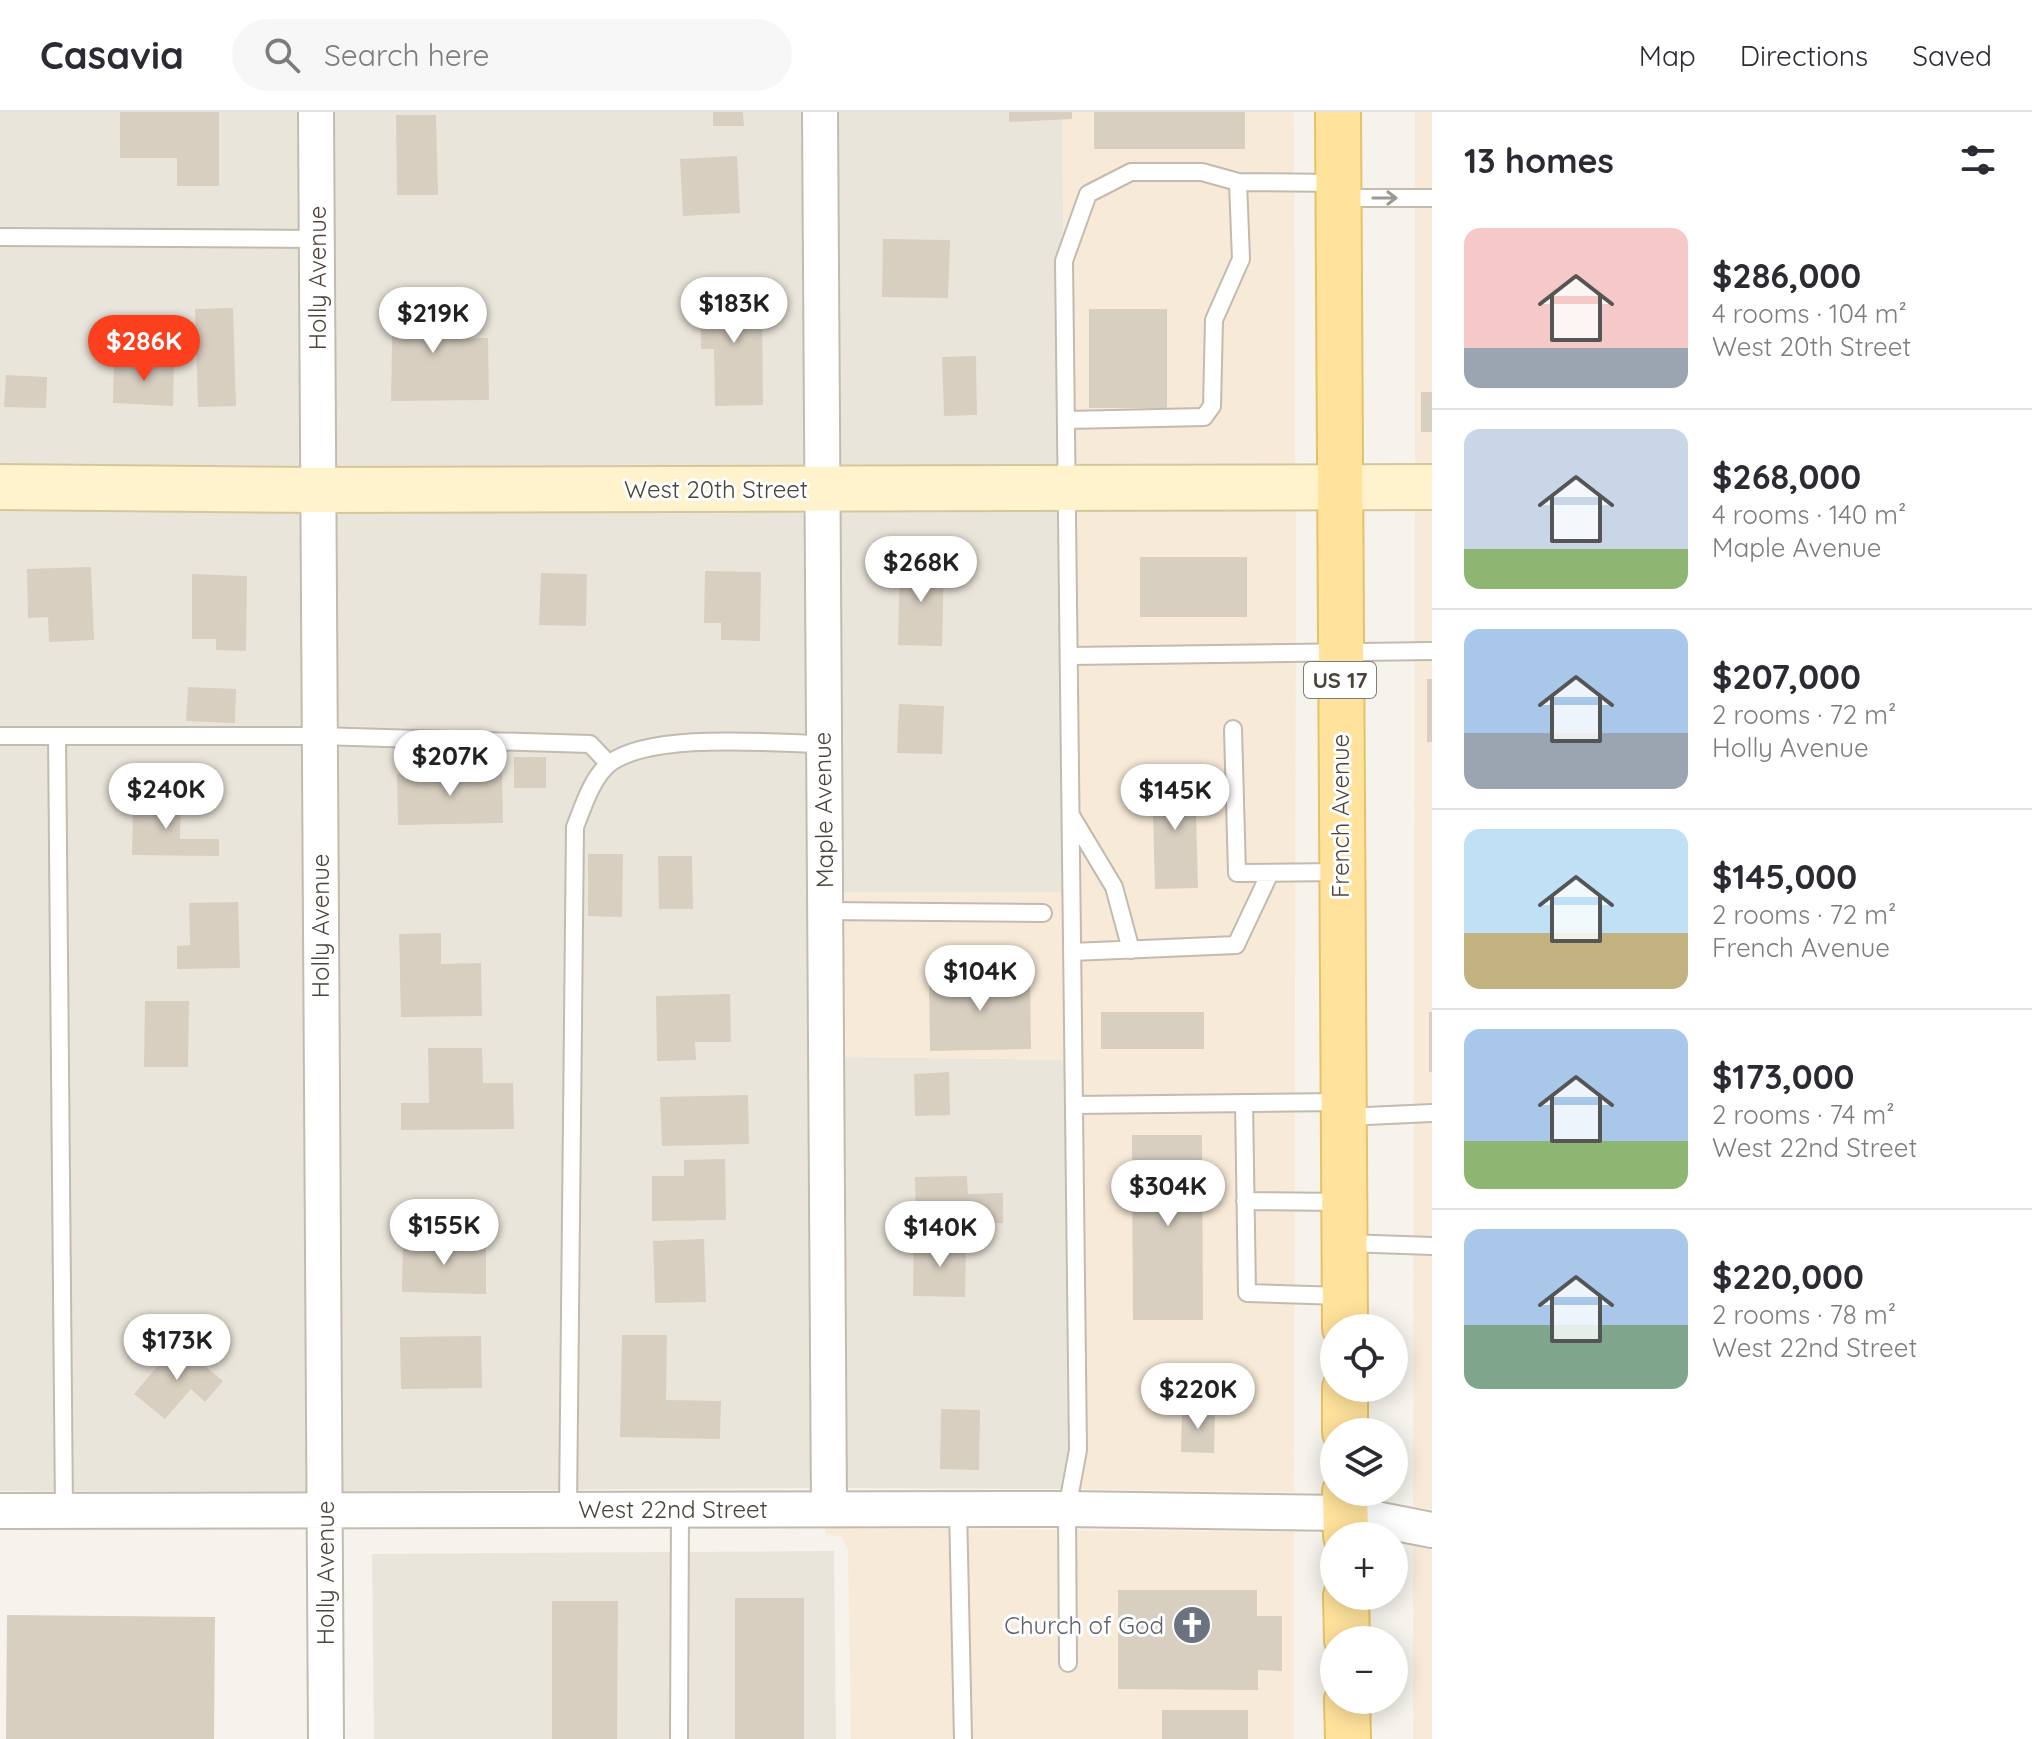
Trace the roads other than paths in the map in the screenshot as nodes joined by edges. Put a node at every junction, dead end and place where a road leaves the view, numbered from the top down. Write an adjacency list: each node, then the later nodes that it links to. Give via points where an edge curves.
1 (316, 112): 8 (street, Holly Avenue)
2 (820, 112): 14 (street, Maple Avenue)
3 (1338, 112): 5 (main road, French Avenue / US 17)
4 (1238, 182): 5 (lane); 9 (lane, via 1241,259 1214,320 1212,406 1204,417); 9 (lane, via 1202,172 1131,172 1088,194 1064,261)
5 (1338, 191): 6 (lane, one-way to 6); 11 (main road, French Avenue / US 17)
6 (1432, 198)
7 (0, 237): 8 (lane)
8 (316, 239): 15 (street, Holly Avenue)
9 (1067, 420): 13 (lane)
10 (0, 487): 15 (street, West 20th Street)
11 (1338, 487): 12 (street, West 20th Street); 13 (street, West 20th Street); 17 (main road, French Avenue / US 17)
12 (1432, 487)
13 (1068, 488): 14 (street, West 20th Street); 18 (lane)
14 (820, 489): 15 (street, West 20th Street); 23 (street, Maple Avenue)
15 (317, 490): 22 (street, Holly Avenue)
16 (1432, 651): 17 (lane)
17 (1340, 654): 18 (lane); 26 (main road, French Avenue / US 17)
18 (1070, 656): 25 (lane)
19 (1233, 729): 27 (lane, via 1237,873)
20 (0, 736): 21 (lane)
21 (57, 736): 22 (lane); 46 (lane)
22 (319, 736): 24 (lane, via 590,744); 47 (street, Holly Avenue)
23 (823, 744): 24 (lane, via 684,743 636,751); 28 (street, Maple Avenue)
24 (609, 764): 42 (lane, via 586,798 575,827)
25 (1071, 816): 30 (lane, via 1114,887); 31 (lane)
26 (1340, 872): 27 (lane); 34 (main road, French Avenue / US 17)
27 (1270, 873): 30 (lane, via 1236,945)
28 (824, 911): 29 (lane); 40 (street, Maple Avenue)
29 (1043, 913)
30 (1131, 950): 31 (lane)
31 (1072, 952): 33 (lane)
32 (1244, 1103): 33 (lane); 34 (lane); 36 (lane)
33 (1075, 1105): 44 (lane, via 1078,1450)
34 (1343, 1109): 35 (lane); 37 (main road, French Avenue / US 17)
35 (1432, 1113)
36 (1245, 1201): 37 (lane); 39 (lane, via 1247,1293)
37 (1344, 1223): 38 (lane); 39 (main road, French Avenue / US 17)
38 (1432, 1246)
39 (1344, 1312)
40 (829, 1508): 41 (street, West 22nd Street); 43 (street, West 22nd Street)
41 (958, 1508): 44 (street, West 22nd Street); 54 (lane)
42 (568, 1509): 43 (street, West 22nd Street); 47 (street, West 22nd Street)
43 (680, 1509): 53 (lane)
44 (1067, 1509): 48 (street, West 22nd Street); 50 (lane)
45 (0, 1511): 46 (street, West 22nd Street)
46 (64, 1511): 47 (street, West 22nd Street)
47 (325, 1511): 52 (street, Holly Avenue)
48 (1345, 1514): 49 (street, West 22nd Street)
49 (1432, 1530)
50 (1068, 1663)
51 (1347, 1714): 55 (main road)
52 (326, 1739)
53 (679, 1739)
54 (963, 1739)
55 (1348, 1739)

